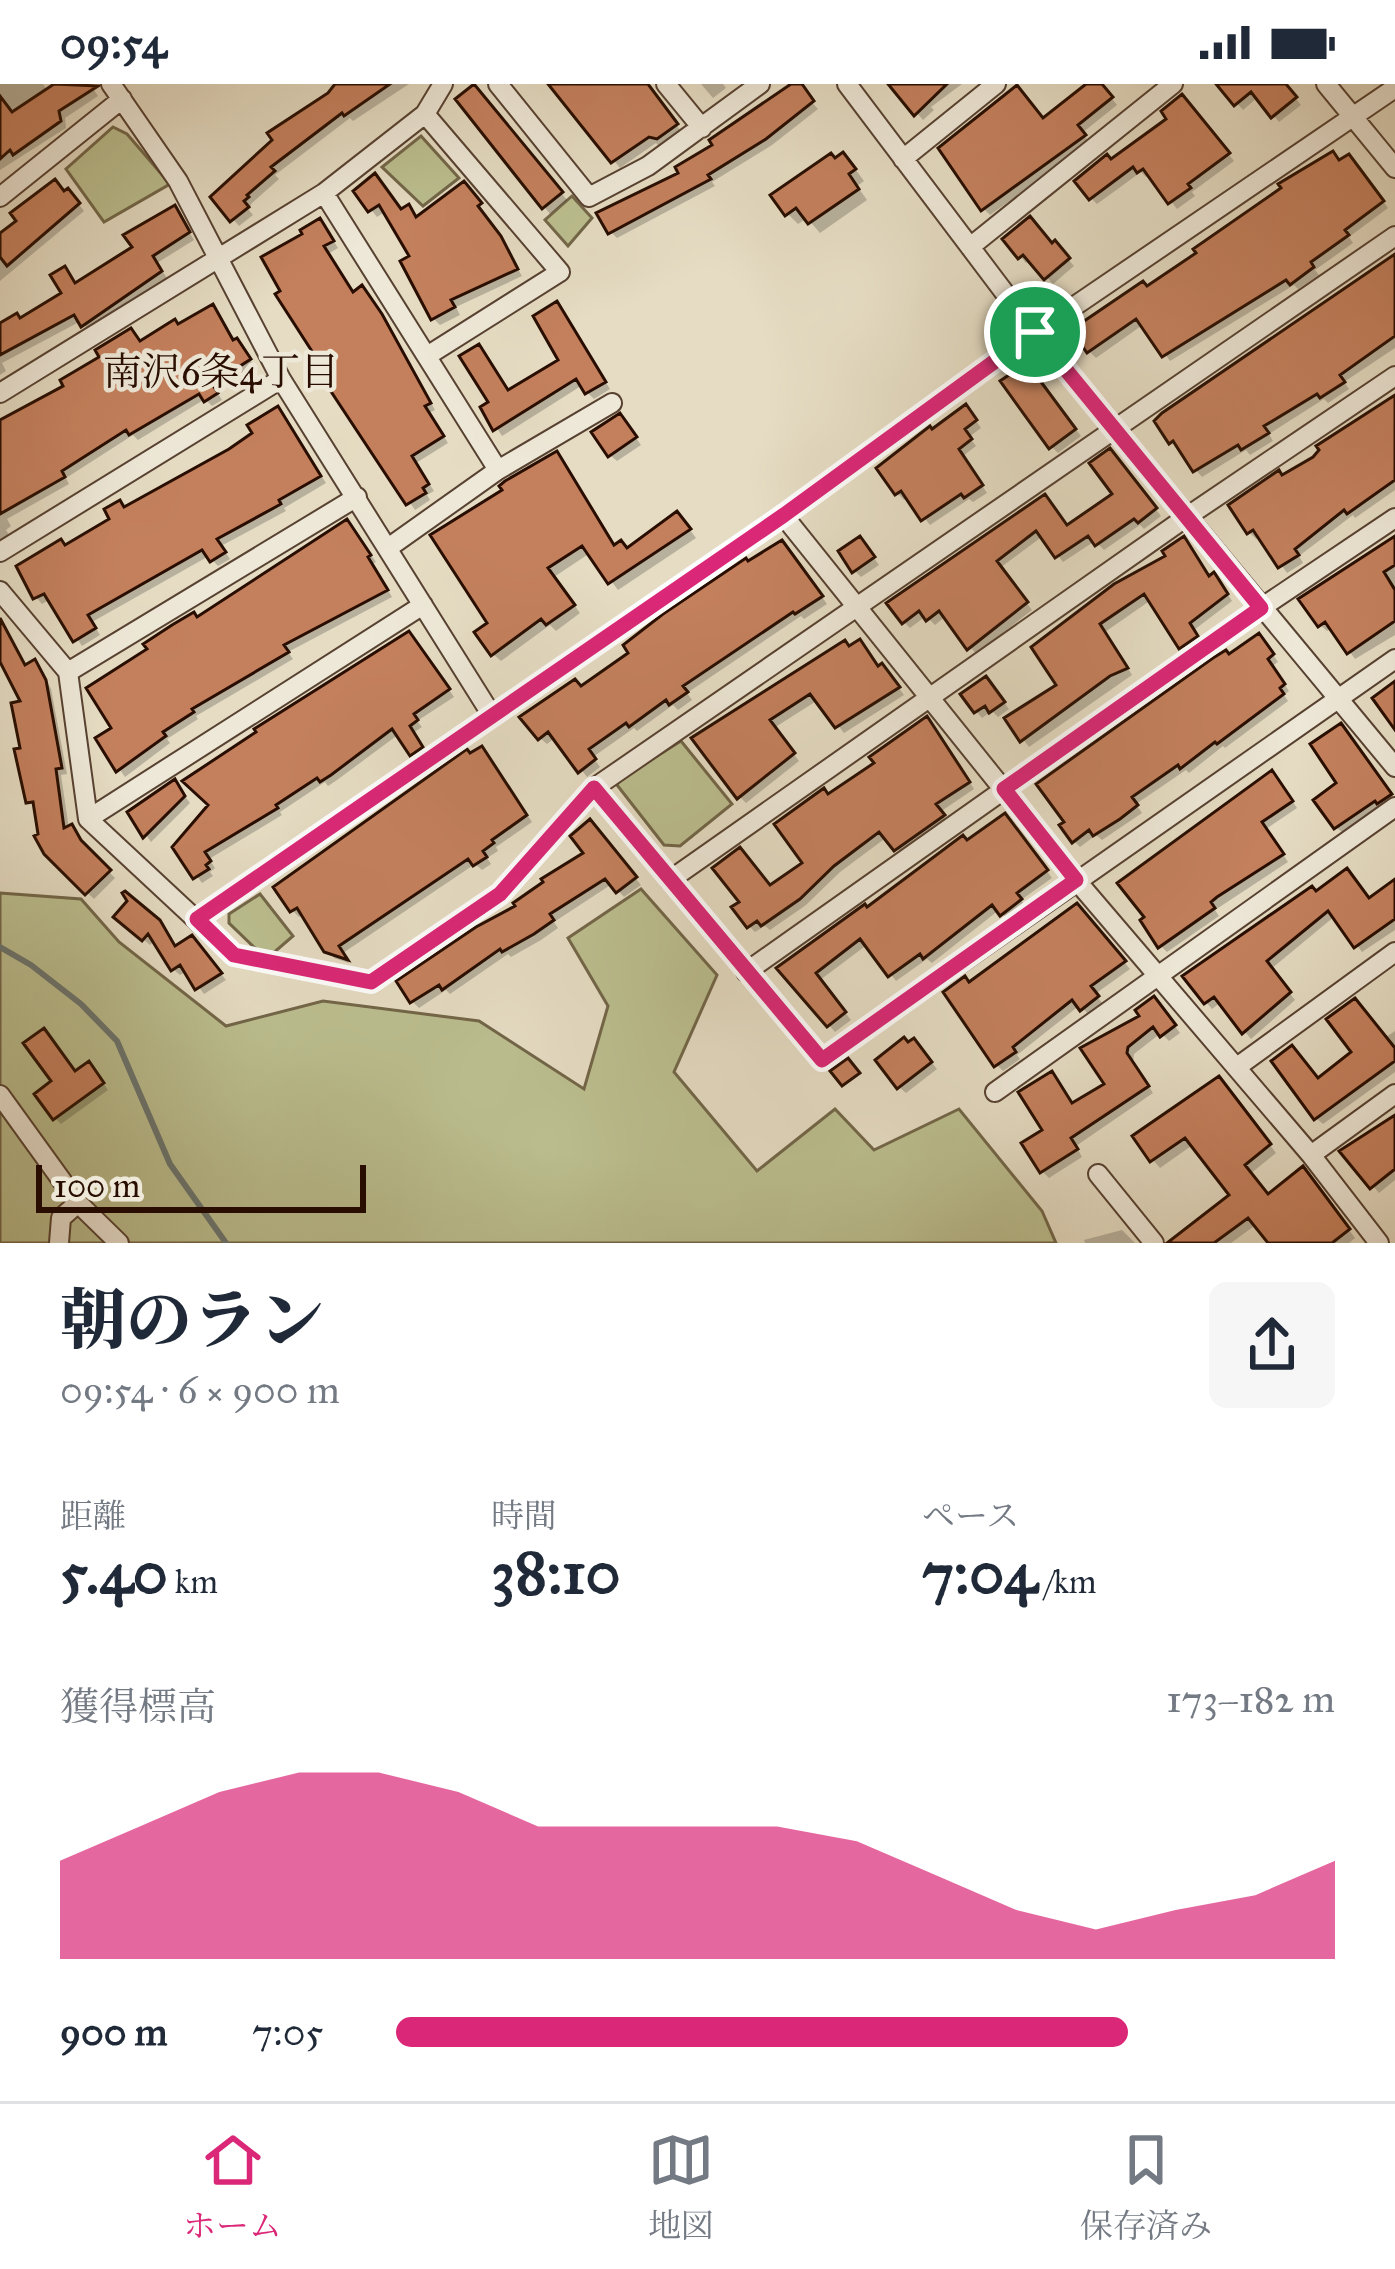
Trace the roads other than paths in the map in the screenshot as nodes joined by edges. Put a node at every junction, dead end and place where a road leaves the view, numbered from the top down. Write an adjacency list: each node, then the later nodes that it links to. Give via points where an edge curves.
1 (443, 84): 11 (street)
2 (498, 84): 13 (street, via 590,197)
3 (666, 84): 13 (street)
4 (760, 84): 13 (street)
5 (847, 84): 14 (street)
6 (996, 84): 14 (street)
7 (1173, 84): 19 (street)
8 (1326, 84): 12 (street)
9 (1395, 88): 12 (street)
10 (116, 91): 17 (street); 20 (street, via 178,181)
11 (424, 114): 16 (street); 22 (street, via 560,272)
12 (1354, 117): 15 (street); 21 (street)
13 (703, 128)
14 (904, 159): 19 (street)
15 (1395, 168)
16 (325, 194): 20 (street); 22 (street)
17 (0, 196)
18 (1395, 236): 27 (street)
19 (970, 247): 21 (street)
20 (218, 262): 24 (street); 25 (street)
21 (1035, 332): 27 (street); 30 (street)
22 (427, 356): 28 (street)
23 (1395, 376): 31 (street)
24 (281, 379): 29 (street); 34 (street)
25 (0, 393)
26 (612, 403): 28 (street)
27 (1112, 428): 31 (street); 38 (street)
28 (498, 470): 33 (street)
29 (357, 497): 33 (street); 40 (street)
30 (784, 515): 38 (street); 43 (street)
31 (1188, 516): 37 (street); 42 (street)
32 (1395, 518): 37 (street)
33 (388, 548): 36 (street)
34 (0, 552)
35 (0, 591): 40 (street)
36 (423, 605): 43 (street); 48 (street)
37 (1261, 608): 41 (street); 46 (street)
38 (859, 609): 42 (street); 45 (street)
39 (1395, 659): 41 (street)
40 (68, 672): 48 (street)
41 (1338, 697): 44 (street); 50 (street)
42 (932, 699): 46 (street); 49 (street)
43 (490, 714): 51 (street)
44 (1395, 767)
45 (594, 788): 49 (street); 51 (street, via 500,894 371,982 234,955)
46 (1004, 789): 50 (street); 53 (street)
47 (1395, 807): 54 (street)
48 (88, 819): 51 (street)
49 (670, 880): 53 (street)
50 (1076, 880): 53 (street, via 822,1060); 54 (street)
51 (197, 919)
52 (1395, 952): 55 (street)
53 (746, 972)
54 (1158, 979): 55 (street); 56 (street)
55 (1237, 1067): 59 (street)
56 (995, 1092)
57 (0, 1094): 61 (street)
58 (1395, 1094): 59 (street)
59 (1311, 1155): 65 (street)
60 (1098, 1174): 64 (street)
61 (78, 1203): 62 (street, via 62,1218); 63 (street)
62 (59, 1243)
63 (118, 1243)
64 (1154, 1243)
65 (1379, 1243)

